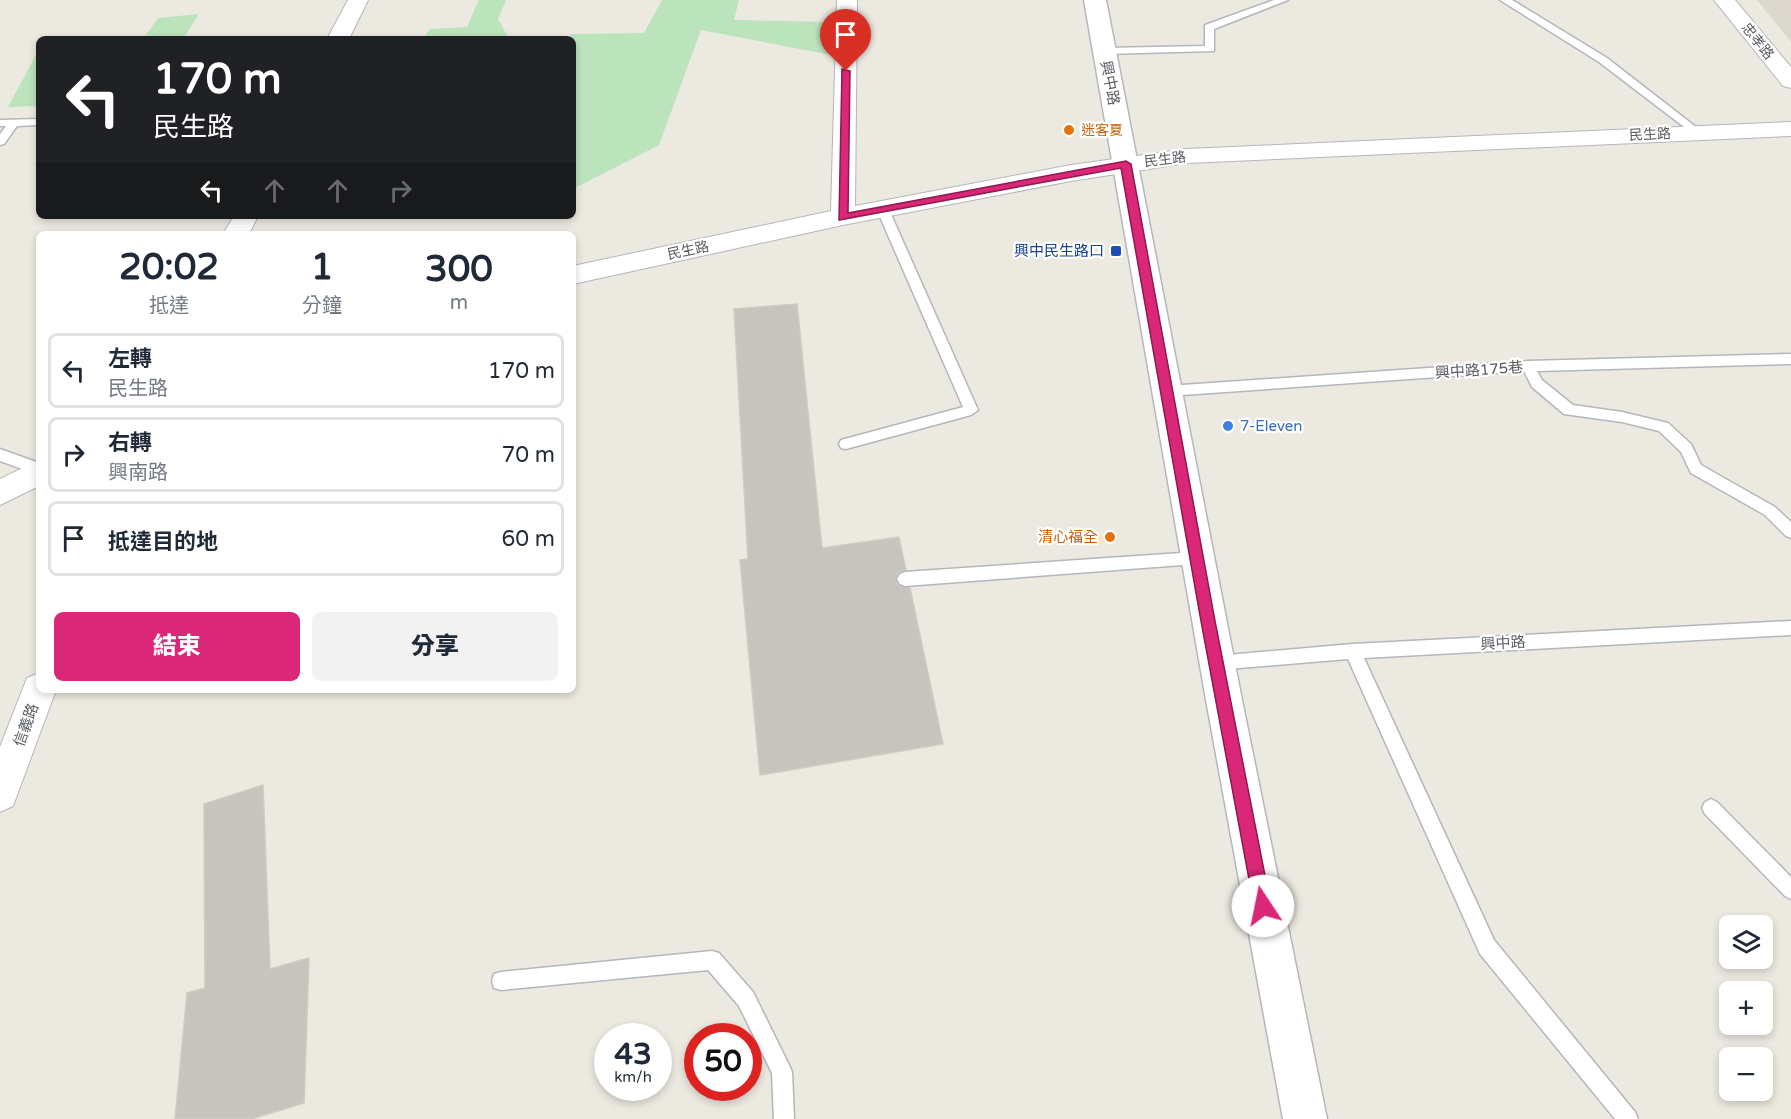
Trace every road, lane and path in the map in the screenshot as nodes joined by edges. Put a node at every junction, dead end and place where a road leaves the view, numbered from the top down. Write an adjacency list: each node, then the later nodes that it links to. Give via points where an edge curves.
1 (358, 0): 7 (street)
2 (847, 0): 18 (street)
3 (1095, 0): 8 (main road, 興中路)
4 (1283, 0): 8 (lane, via 1209,27 1210,49)
5 (1505, 0): 14 (lane, 民生路, via 1603,60)
6 (1724, 0): 9 (street, 忠孝路)
7 (340, 36)
8 (1104, 51): 16 (main road, 興中路)
9 (1791, 81)
10 (14, 122): 11 (lane); 12 (lane); 15 (lane)
11 (36, 122)
12 (0, 123)
13 (1791, 129): 14 (street, 民生路)
14 (1696, 131): 16 (street, 民生路, via 1187,156)
15 (0, 142)
16 (1126, 164): 17 (street, 民生路); 22 (main road, 興中路)
17 (883, 210): 18 (street, 民生路); 23 (lane, via 971,410)
18 (843, 218): 19 (street, 民生路)
19 (576, 274)
20 (1791, 360): 21 (lane, 興中路175巷)
21 (1528, 366): 22 (lane, 興中路175巷); 28 (lane, via 1537,383 1569,410 1663,427 1686,448 1696,468 1770,511)
22 (1168, 392): 29 (main road, 興中路)
23 (846, 444)
24 (0, 455): 25 (lane)
25 (36, 470)
26 (36, 473): 27 (street)
27 (0, 493)
28 (1791, 532)
29 (1196, 558): 30 (lane); 33 (main road, 興中路)
30 (905, 579)
31 (1791, 628): 32 (lane, 興中路)
32 (1353, 651): 33 (lane, 興中路); 41 (lane, via 1486,947)
33 (1215, 663): 40 (main road, 興中路)
34 (38, 693): 35 (street, 信義路)
35 (0, 794)
36 (1711, 808): 37 (lane)
37 (1791, 890)
38 (501, 981): 39 (lane, via 712,960 746,999 782,1072)
39 (784, 1119)
40 (1305, 1119)
41 (1628, 1119)

